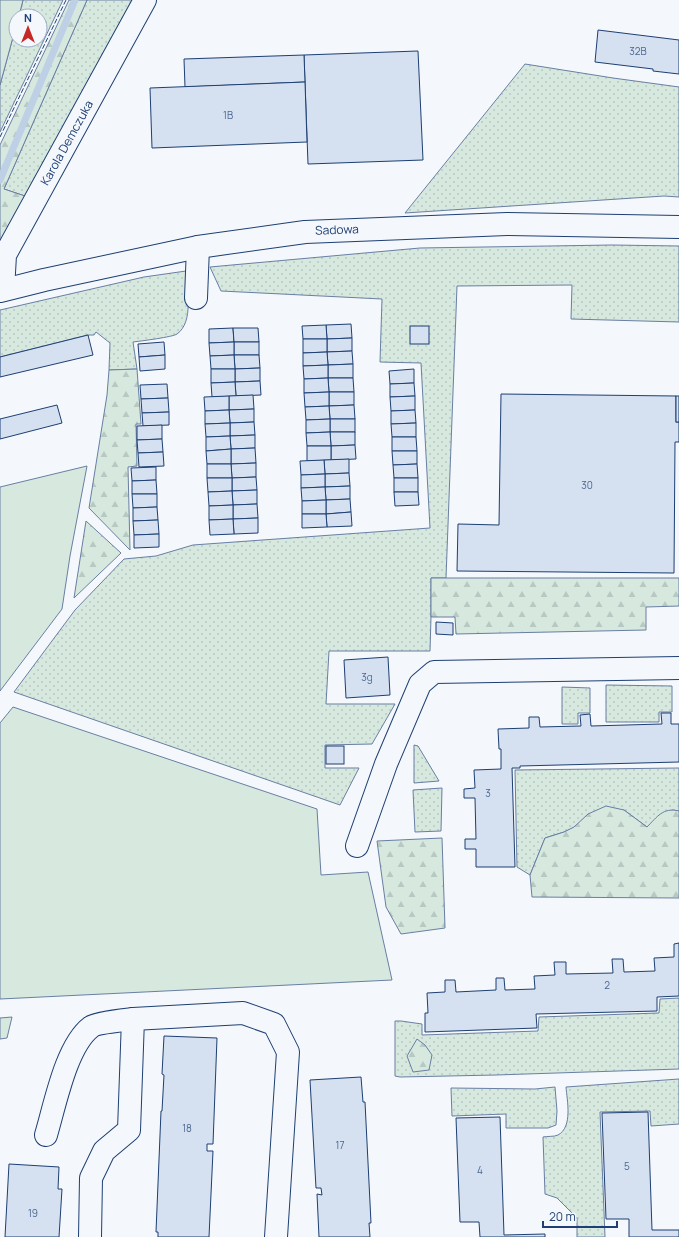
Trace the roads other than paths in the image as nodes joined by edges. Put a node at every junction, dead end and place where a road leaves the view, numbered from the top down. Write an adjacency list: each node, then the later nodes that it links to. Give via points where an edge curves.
1 (145, 0): 4 (street, Karola Demczuka, via 5,255)
2 (679, 227): 3 (street, Sadowa, via 507,224 318,231)
3 (198, 247): 4 (street, Sadowa); 5 (street)
4 (1, 291)
5 (196, 298)
6 (679, 668): 7 (street, via 434,672 420,684 386,764)
7 (357, 846)
8 (133, 1019): 9 (street, via 92,1026 79,1041 68,1061); 10 (street, via 129,1130 104,1150 91,1178); 11 (street, via 243,1013 274,1024 288,1052)
9 (46, 1135)
10 (90, 1237)
11 (276, 1237)

